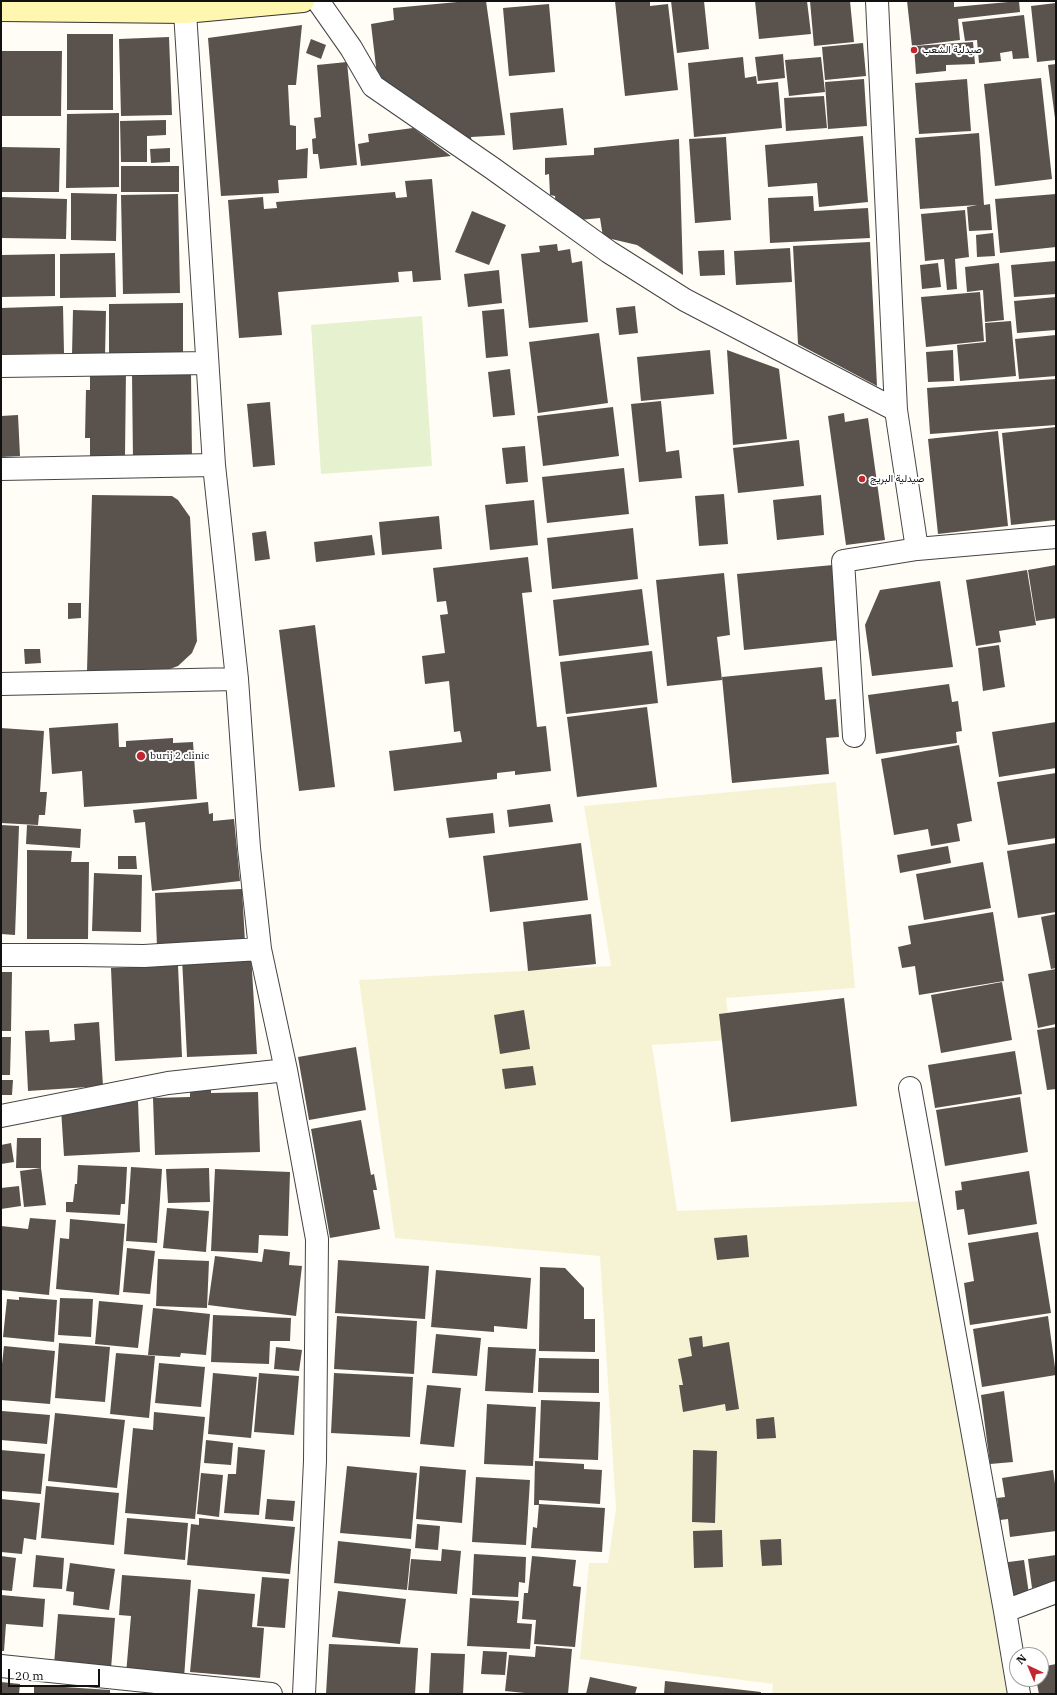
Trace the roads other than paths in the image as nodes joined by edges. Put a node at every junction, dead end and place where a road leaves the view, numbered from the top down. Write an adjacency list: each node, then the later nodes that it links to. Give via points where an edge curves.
1 (303, 1): 4 (street)
2 (318, 1): 8 (street, via 351,48 373,86 609,252 679,296)
3 (877, 1): 8 (street)
4 (182, 6): 5 (street); 6 (street)
5 (1, 10)
6 (206, 363): 7 (street); 9 (street)
7 (1, 366)
8 (896, 410): 12 (street)
9 (214, 465): 10 (street); 13 (street)
10 (1, 468)
11 (1056, 537): 12 (street)
12 (917, 549): 15 (street, via 843,561)
13 (237, 679): 14 (street); 16 (street, via 248,848)
14 (1, 684)
15 (854, 736)
16 (260, 949): 17 (street, via 144,956); 18 (street)
17 (1, 955)
18 (286, 1070): 20 (street, via 168,1083); 25 (street, via 317,1239 315,1461)
19 (910, 1088): 22 (street)
20 (1, 1116)
21 (1056, 1592): 22 (street)
22 (1005, 1611): 26 (street)
23 (1, 1666): 24 (street)
24 (271, 1694)
25 (304, 1694)
26 (1019, 1694)

